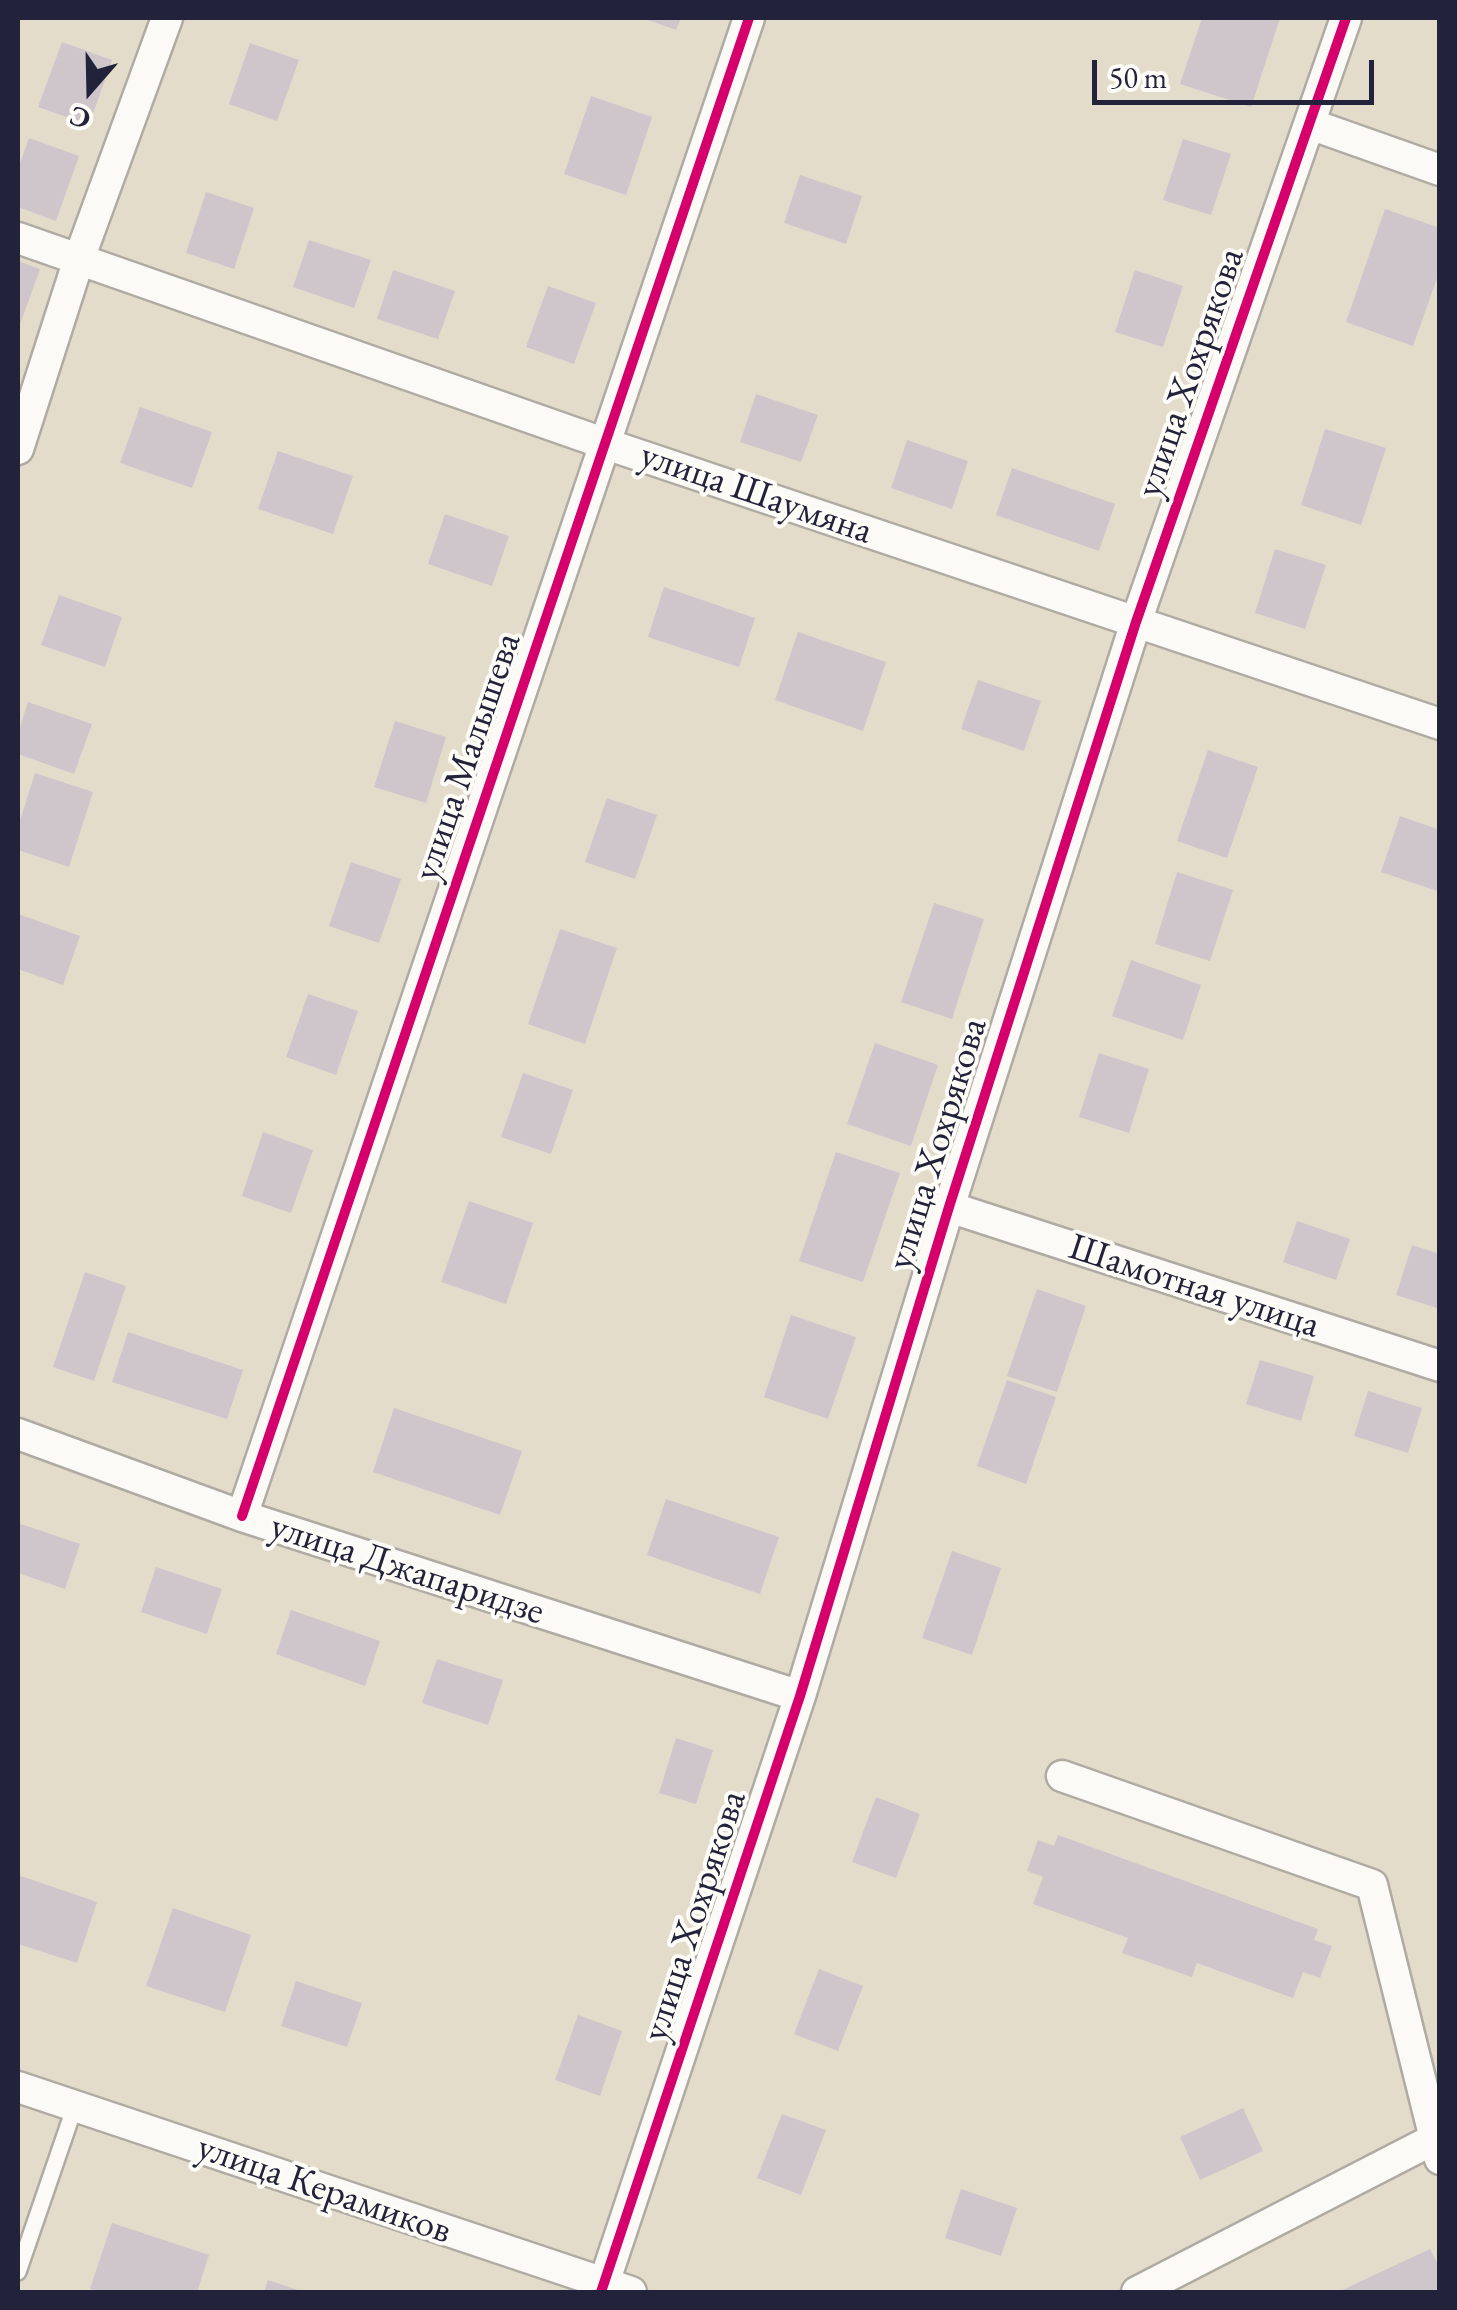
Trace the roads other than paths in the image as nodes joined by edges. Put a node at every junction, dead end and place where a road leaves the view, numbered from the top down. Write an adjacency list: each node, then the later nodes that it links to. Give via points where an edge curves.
1 (166, 18): 7 (street)
2 (749, 18): 8 (street, улица Малышева)
3 (1346, 18): 4 (street, улица Хохрякова)
4 (1310, 124): 5 (street); 10 (street, улица Хохрякова)
5 (1440, 170)
6 (18, 238): 7 (street, улица Шаумяна)
7 (79, 259): 8 (street, улица Шаумяна); 9 (street)
8 (606, 444): 10 (street, улица Шаумяна); 15 (street, улица Малышева)
9 (18, 449)
10 (1136, 622): 11 (street, улица Шаумяна); 12 (street, улица Хохрякова)
11 (1440, 724)
12 (948, 1208): 13 (street, Шамотная улица); 16 (street, улица Хохрякова)
13 (1440, 1366)
14 (18, 1434): 15 (street, улица Джапаридзе)
15 (242, 1516): 16 (street, улица Джапаридзе)
16 (800, 1696): 22 (street, улица Хохрякова)
17 (1062, 1776): 20 (street, via 1372,1885)
18 (18, 2086): 19 (street, улица Керамиков)
19 (75, 2106): 21 (lane); 22 (street, улица Керамиков)
20 (1437, 2144): 23 (street)
21 (18, 2272)
22 (612, 2290)
23 (1137, 2292)

